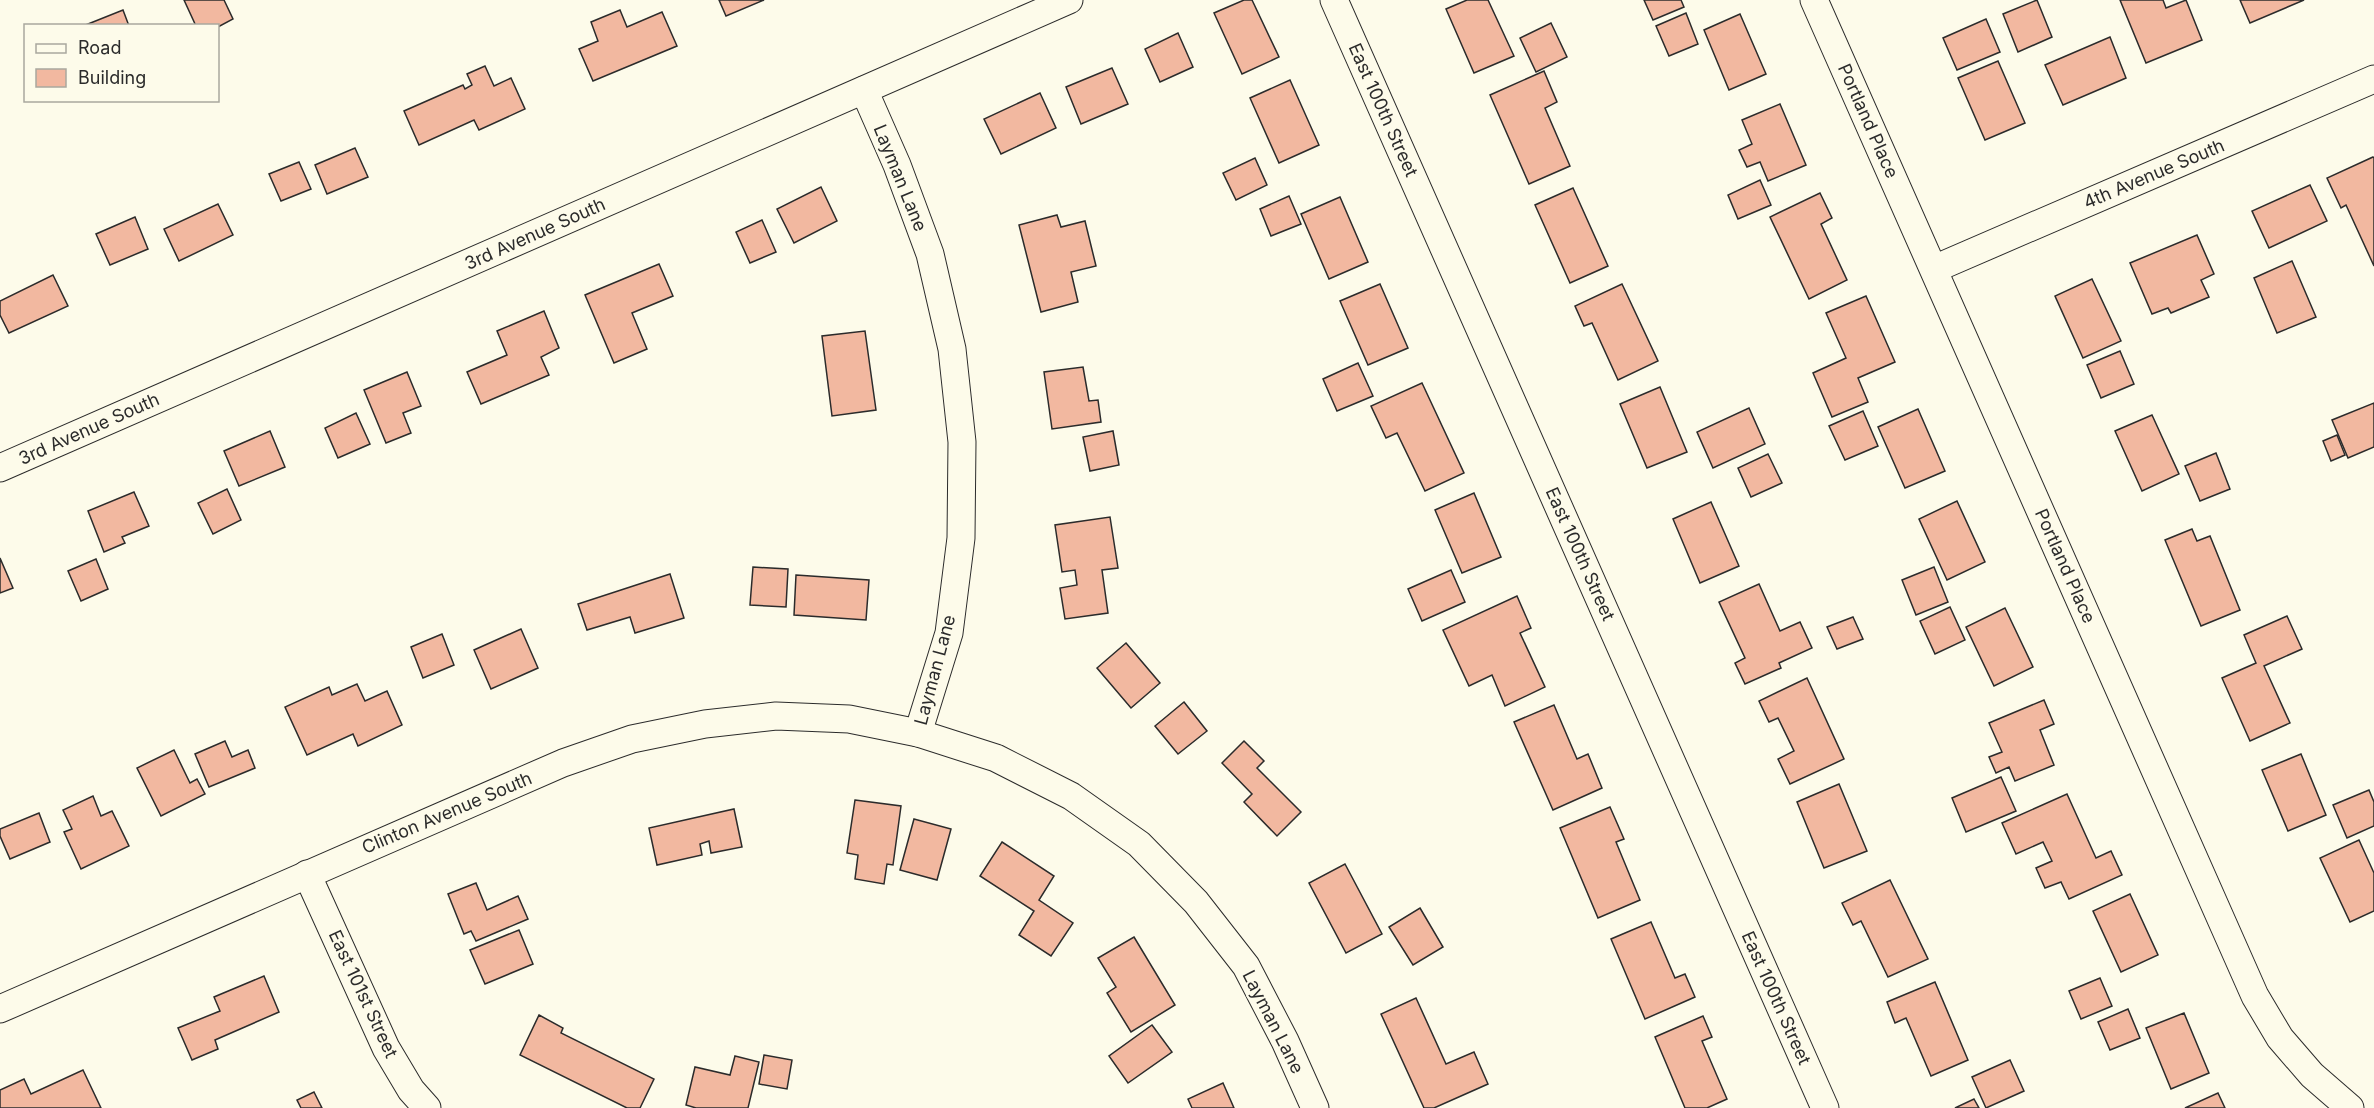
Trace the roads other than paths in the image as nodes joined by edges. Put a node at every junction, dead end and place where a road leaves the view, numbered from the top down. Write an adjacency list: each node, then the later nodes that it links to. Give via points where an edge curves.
1 (1069, 0): 5 (street, 3rd Avenue South)
2 (1334, 0): 13 (street, East 100th Street)
3 (1814, 0): 6 (street, Portland Place)
4 (2374, 79): 6 (street, 4th Avenue South)
5 (864, 90): 7 (street, 3rd Avenue South); 8 (street, Layman Lane, via 930,254 952,349 962,442 961,538 949,633)
6 (1934, 269): 14 (street, Portland Place, via 2255,996 2280,1038 2312,1075)
7 (0, 468)
8 (918, 733): 9 (street, Clinton Avenue South, via 849,719 776,716 705,724 632,739 563,763); 12 (street, Layman Lane, via 1006,763 1071,796 1139,844 1196,902 1246,966)
9 (307, 874): 10 (street, Clinton Avenue South); 11 (street, East 101st Street, via 386,1048 411,1090)
10 (0, 1009)
11 (427, 1108)
12 (1315, 1108)
13 (1825, 1108)
14 (2350, 1108)

